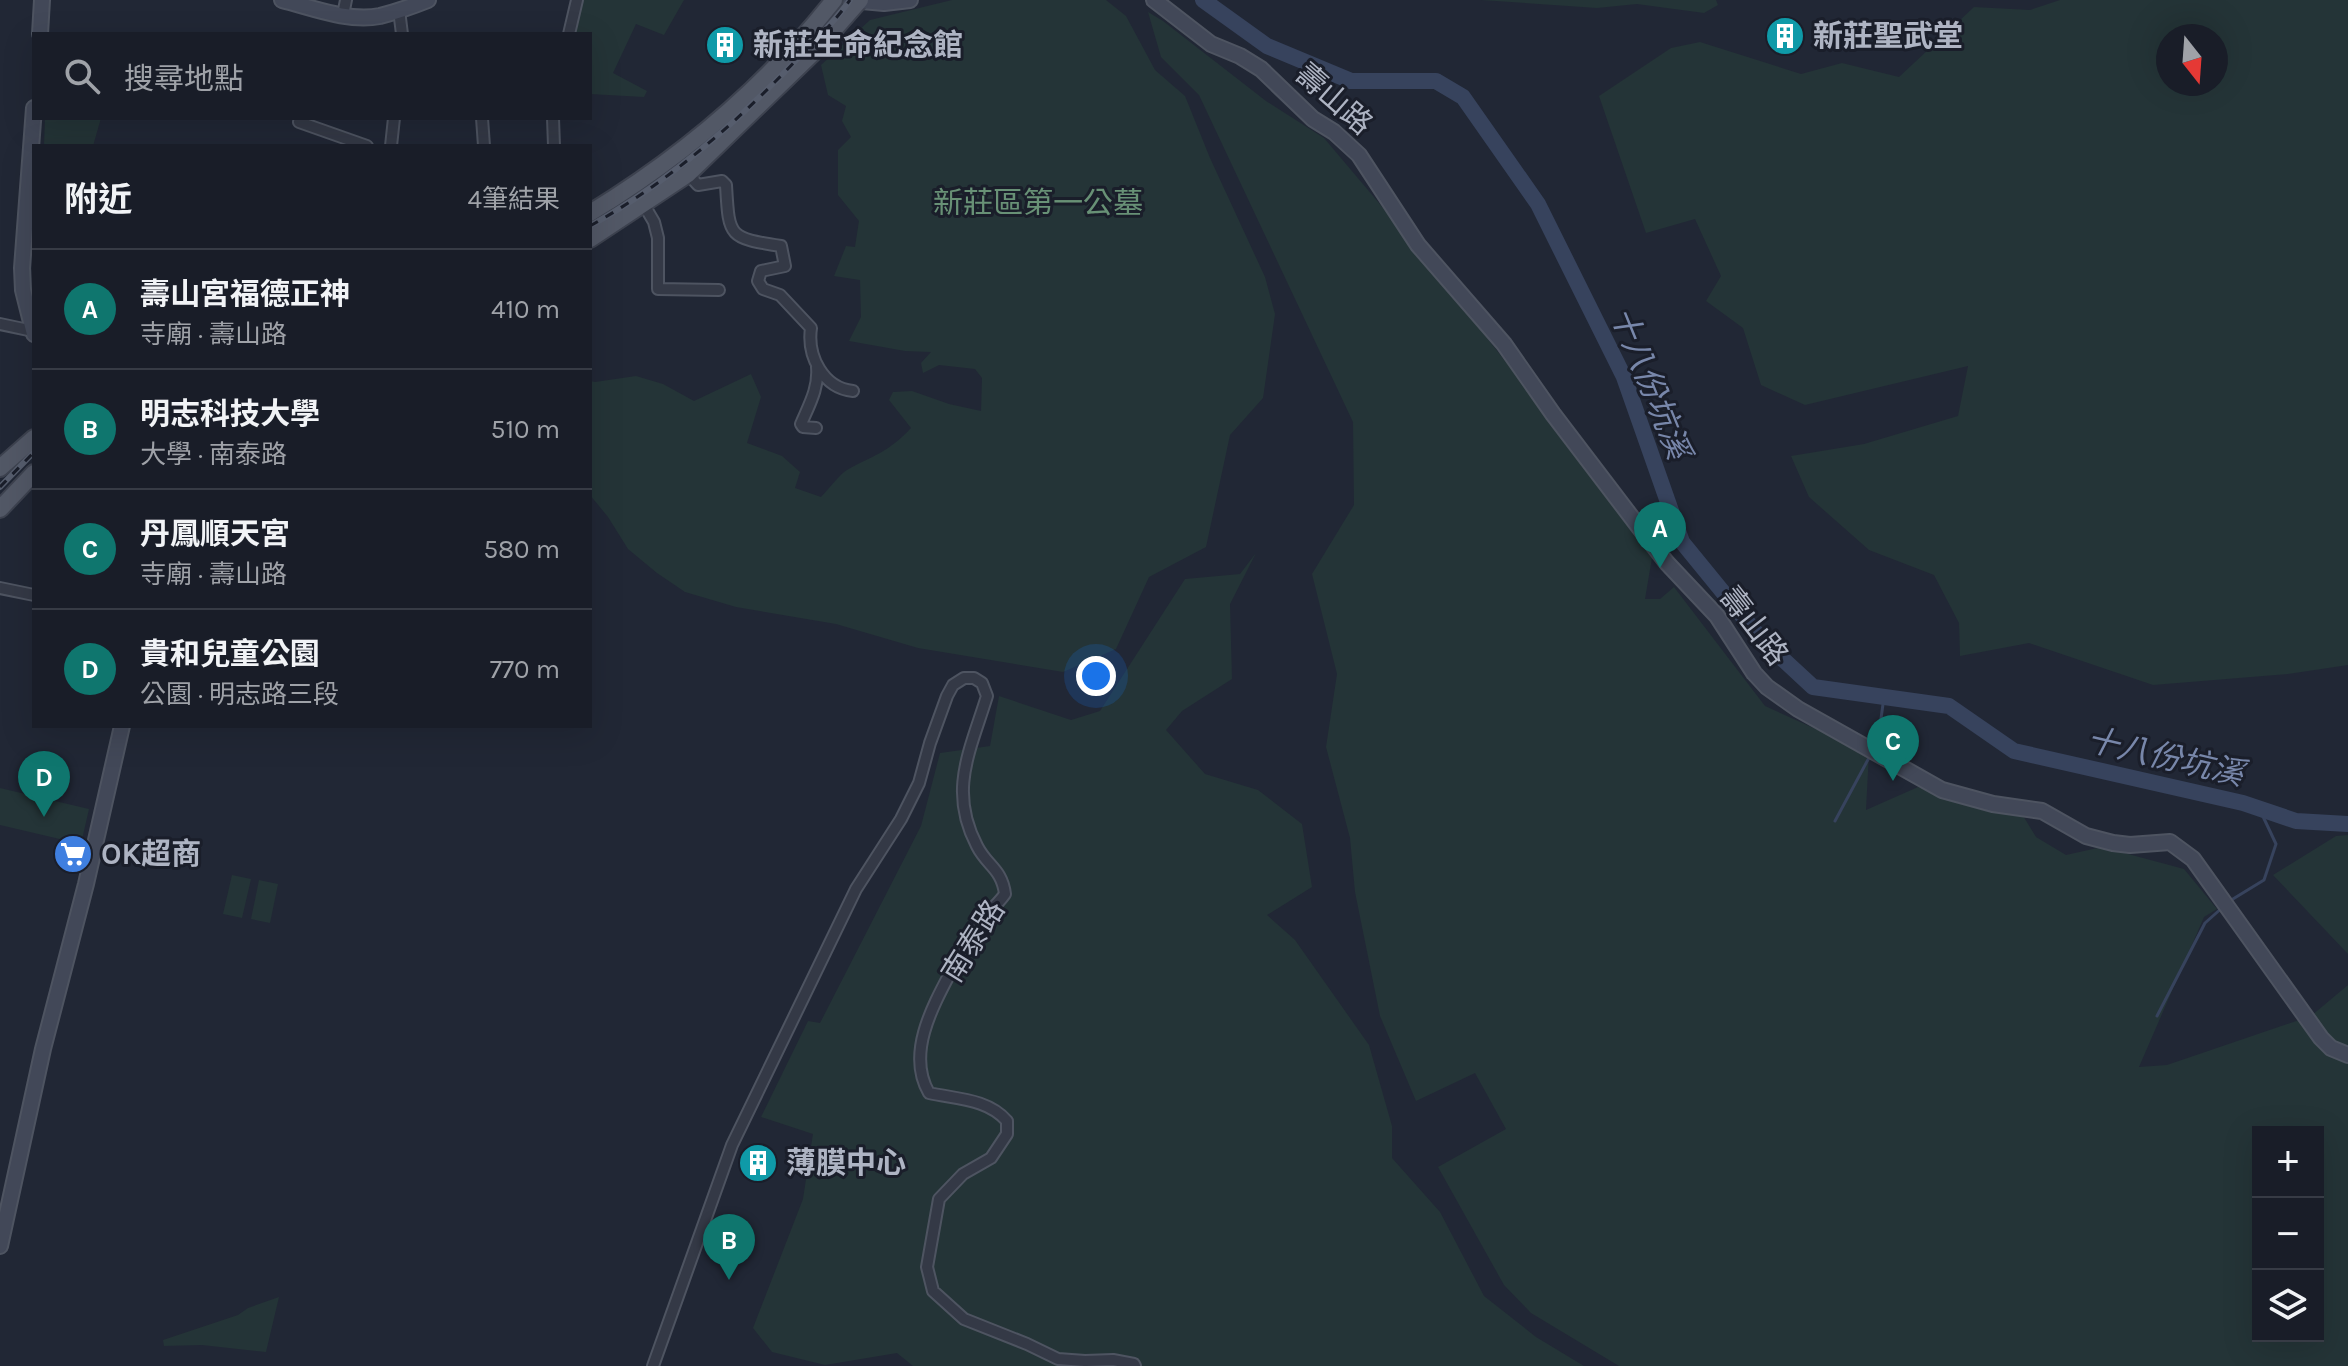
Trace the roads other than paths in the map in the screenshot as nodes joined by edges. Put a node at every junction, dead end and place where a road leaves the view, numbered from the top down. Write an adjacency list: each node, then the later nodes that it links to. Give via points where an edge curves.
1 (42, 0): 12 (street)
2 (282, 0): 11 (street)
3 (346, 0): 11 (street)
4 (428, 0): 10 (street)
5 (577, 0): 14 (street)
6 (834, 0): 26 (main road, via 807,35 738,103)
7 (910, 0): 9 (street)
8 (1154, 0): 42 (street, 壽山路, via 1211,44 1261,69 1359,155 1405,229 1504,344 1639,527 1717,616 1767,687 1956,796 2042,811 2086,836 2113,843 2170,842 2193,859 2321,1038)
9 (856, 1): 24 (main road, via 817,49)
10 (399, 10): 11 (street, via 379,16); 13 (street)
11 (343, 15)
12 (40, 32)
13 (402, 32)
14 (569, 32)
15 (33, 120): 30 (street, via 22,268)
16 (394, 120): 21 (street)
17 (482, 120): 22 (street)
18 (553, 120): 23 (street)
19 (299, 122): 20 (street)
20 (361, 144)
21 (391, 144)
22 (484, 144)
23 (554, 144)
24 (688, 174): 25 (main road); 32 (street, via 698,185 726,185 729,223 735,233 751,242 781,246 785,266 761,271 758,281 763,289 780,295 811,328 808,345)
25 (644, 205): 27 (main road); 28 (street, via 658,238 658,289)
26 (592, 212)
27 (592, 238)
28 (719, 290)
29 (0, 324): 31 (street)
30 (32, 328)
31 (32, 332)
32 (817, 361): 33 (street, via 827,381); 34 (street, via 818,379 801,424)
33 (853, 391)
34 (816, 428)
35 (32, 440): 36 (main road)
36 (0, 468)
37 (32, 475): 38 (main road)
38 (0, 509)
39 (0, 588): 40 (street)
40 (32, 595)
41 (122, 728): 43 (street)
42 (2348, 1055)
43 (0, 1246)
44 (653, 1366): 45 (street, 南泰路, via 732,1145 856,889 919,783 947,696 964,678 982,683 987,696 962,777 962,798 978,850 995,867 1005,894 974,927 928,1016 920,1074 929,1093 998,1111 1007,1121 1007,1134 991,1158 963,1174 939,1199 927,1267 933,1291 964,1319 1058,1359)
45 (1135, 1366)

